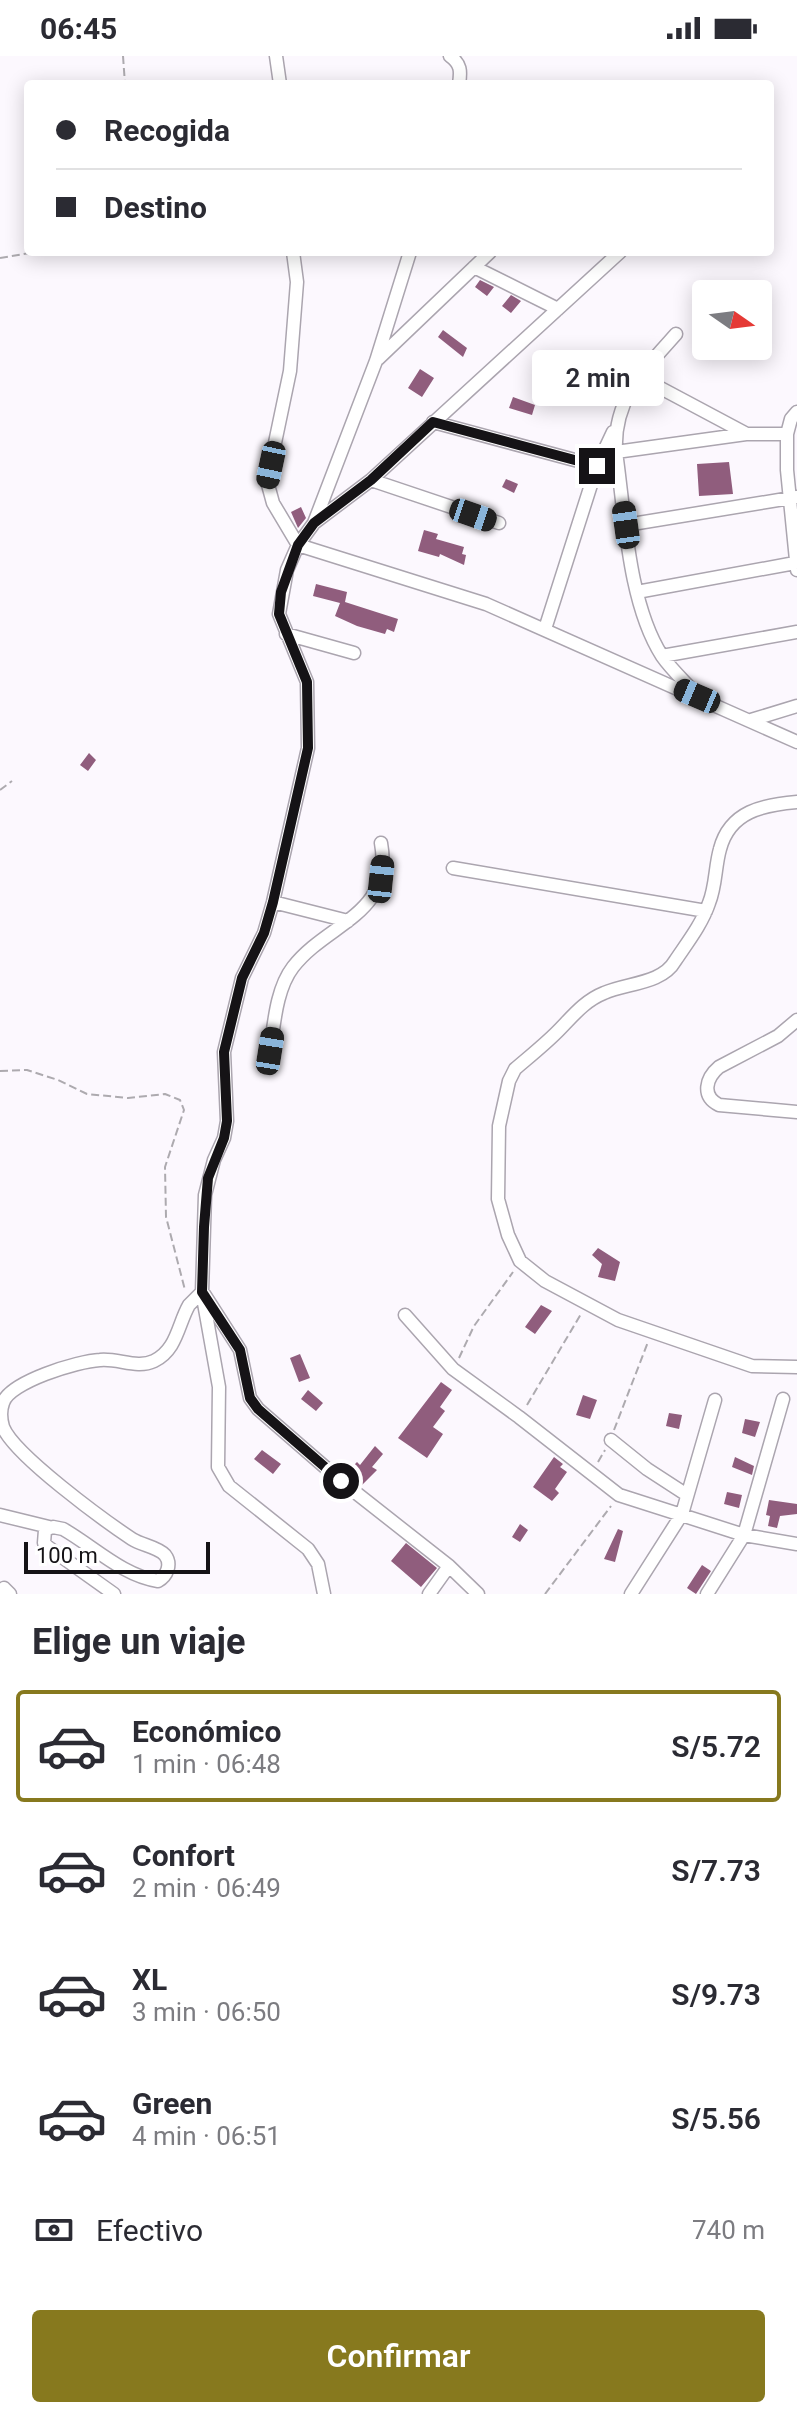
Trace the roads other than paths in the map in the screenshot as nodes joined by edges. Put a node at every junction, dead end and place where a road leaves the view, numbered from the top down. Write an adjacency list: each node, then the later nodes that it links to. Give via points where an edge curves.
1 (276, 56): 3 (street)
2 (450, 56): 4 (street, via 461,70)
3 (279, 80)
4 (460, 80)
5 (294, 256): 26 (street, via 297,282 290,371 267,481 273,503)
6 (409, 256): 12 (street)
7 (486, 256): 9 (street)
8 (616, 256): 10 (street)
9 (474, 267): 10 (street); 12 (street)
10 (558, 309): 15 (street)
11 (676, 334): 13 (street)
12 (376, 361): 23 (street)
13 (638, 376): 16 (street); 17 (street)
14 (797, 412): 18 (street)
15 (433, 422): 20 (street); 21 (street)
16 (615, 429): 19 (street); 20 (street)
17 (746, 434): 18 (street); 19 (street)
18 (787, 434): 22 (street)
19 (616, 452): 25 (street)
20 (597, 466): 29 (street)
21 (371, 480): 23 (street); 24 (street)
22 (793, 498): 25 (street); 27 (street)
23 (314, 523): 26 (street)
24 (499, 523)
25 (626, 525): 28 (street)
26 (298, 545): 29 (street, via 486,604); 31 (street, via 281,592 279,614)
27 (796, 567): 28 (street)
28 (637, 592): 33 (street)
29 (545, 629): 34 (street)
30 (797, 632): 33 (street)
31 (286, 634): 32 (street); 41 (street, via 307,682 310,725 302,784)
32 (354, 653)
33 (662, 656): 34 (street)
34 (697, 696): 36 (street)
35 (797, 706): 36 (street)
36 (751, 720): 37 (street)
37 (797, 742)
38 (797, 802): 42 (street, via 737,818 720,848)
39 (381, 843): 43 (street, via 381,879 364,910)
40 (453, 868): 42 (street)
41 (273, 902): 43 (street); 47 (street, via 242,978 224,1052 227,1121 205,1195)
42 (706, 911): 49 (street, via 669,969 588,1001 515,1069 499,1126 498,1199 520,1261 545,1281 651,1333 752,1366)
43 (348, 921): 45 (street, via 293,968 276,1012)
44 (797, 1020): 46 (street, via 719,1067 711,1074 707,1093 719,1105)
45 (270, 1051)
46 (797, 1112)
47 (202, 1292): 56 (street, via 158,1360 76,1363 10,1392 1,1410 4,1428 34,1463 136,1541 163,1552 168,1564 164,1577 149,1580 63,1529); 59 (street, via 240,1350 250,1398 258,1409); 63 (street, via 219,1387 218,1467 229,1486 308,1549 318,1564)
48 (405, 1315): 54 (street, via 453,1369 619,1495)
49 (797, 1367)
50 (783, 1399): 57 (street)
51 (715, 1400): 53 (street)
52 (611, 1440): 53 (street)
53 (687, 1495): 54 (street)
54 (682, 1514): 57 (street); 66 (street)
55 (0, 1515): 56 (street)
56 (49, 1527): 62 (street, via 44,1543)
57 (744, 1535): 58 (street); 67 (street)
58 (797, 1544)
59 (449, 1566): 64 (street); 65 (street)
60 (0, 1594): 61 (street, via 4,1588)
61 (10, 1594)
62 (114, 1594)
63 (324, 1594)
64 (429, 1594)
65 (478, 1594)
66 (631, 1594)
67 (707, 1594)

